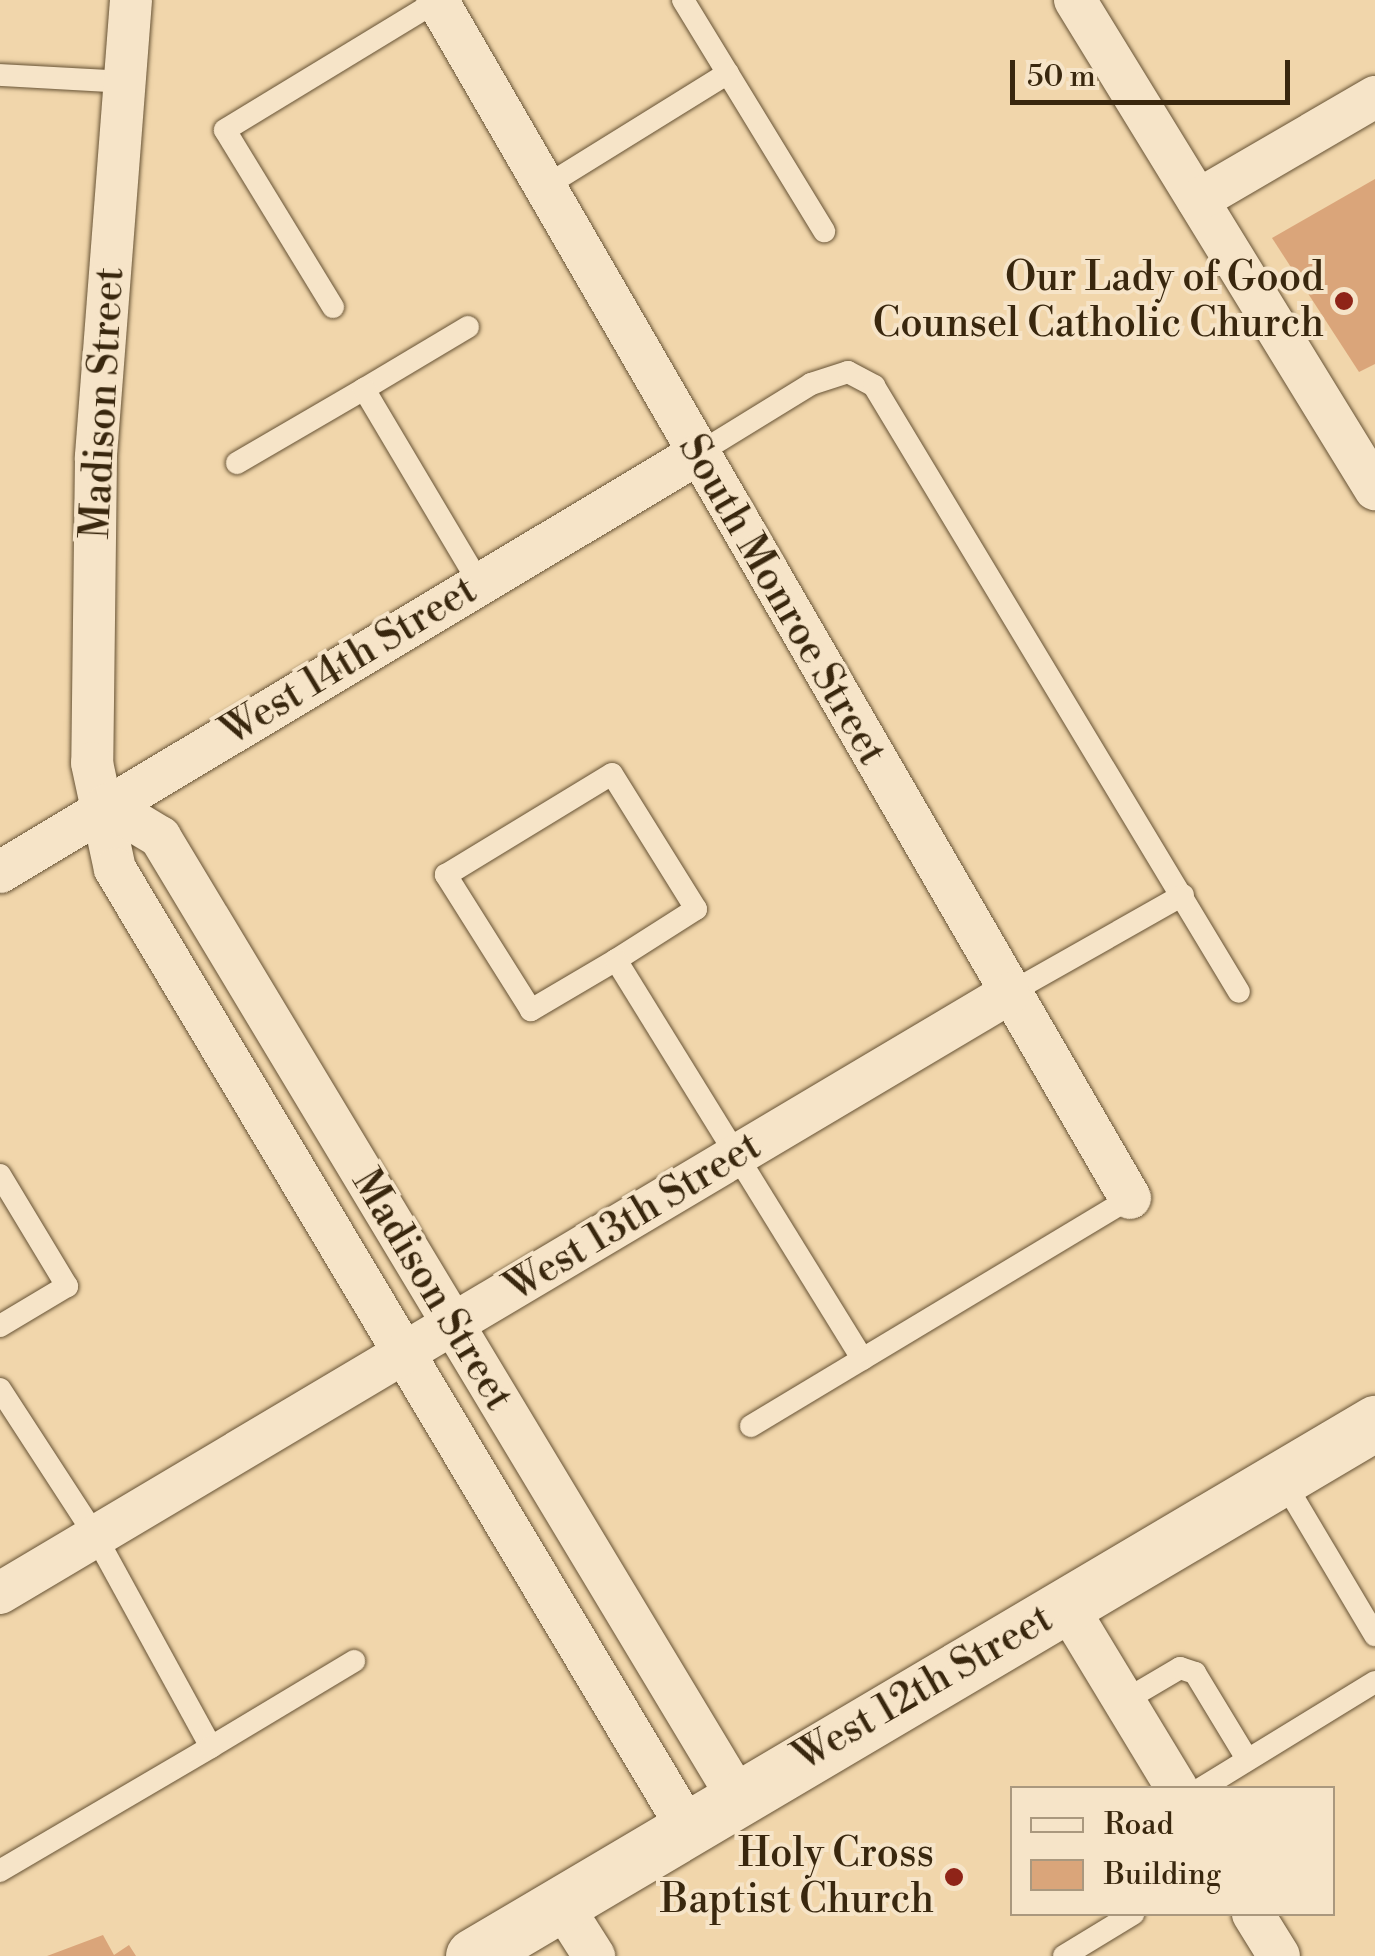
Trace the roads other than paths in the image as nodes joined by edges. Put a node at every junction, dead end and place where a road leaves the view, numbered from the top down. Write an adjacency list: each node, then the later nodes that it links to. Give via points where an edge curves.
1 (131, 0): 7 (street, Madison Street)
2 (437, 0): 9 (street, South Monroe Street); 12 (lane, via 225,130)
3 (683, 0): 5 (lane)
4 (1074, 0): 10 (street)
5 (728, 73): 9 (lane); 11 (lane)
6 (0, 76): 7 (lane)
7 (125, 82): 19 (street, Madison Street, via 96,457 92,763)
8 (1375, 97): 10 (street)
9 (541, 189): 15 (street, South Monroe Street)
10 (1198, 200): 17 (street)
11 (824, 231)
12 (333, 307)
13 (468, 326): 14 (lane)
14 (364, 389): 16 (lane); 18 (lane)
15 (699, 453): 18 (street, West 14th Street); 21 (lane, via 812,384 848,372 874,386); 24 (street, South Monroe Street)
16 (236, 463)
17 (1375, 489)
18 (479, 583): 19 (street, West 14th Street)
19 (107, 805): 20 (street, West 14th Street); 28 (street, Madison Street, via 160,837); 30 (street, Madison Street, via 116,869)
20 (0, 872)
21 (1183, 895): 23 (lane); 24 (lane)
22 (616, 960): 22 (lane, via 696,909 612,774 446,876 531,1010); 25 (lane)
23 (1239, 992)
24 (1008, 994): 25 (street, West 13th Street); 27 (street, South Monroe Street)
25 (741, 1154): 28 (street, West 13th Street); 31 (lane)
26 (0, 1175): 29 (lane, via 67,1286)
27 (1130, 1198): 31 (lane)
28 (453, 1325): 30 (street, West 13th Street); 47 (street, Madison Street)
29 (0, 1326)
30 (403, 1355): 36 (street, West 13th Street); 48 (street, Madison Street)
31 (862, 1359): 34 (lane)
32 (0, 1389): 36 (lane)
33 (1375, 1423): 35 (main road, West 12th Street)
34 (751, 1426)
35 (1281, 1477): 38 (main road, West 12th Street); 39 (lane)
36 (96, 1537): 37 (street, West 13th Street); 43 (lane)
37 (0, 1593)
38 (1066, 1605): 42 (street); 47 (main road, West 12th Street)
39 (1375, 1636)
40 (354, 1662): 43 (lane)
41 (1375, 1682): 44 (lane)
42 (1124, 1701): 44 (lane, via 1180,1668 1195,1673); 45 (street)
43 (211, 1747): 49 (lane)
44 (1247, 1759): 46 (lane)
45 (1176, 1786)
46 (1205, 1786)
47 (737, 1796): 48 (main road, West 12th Street)
48 (686, 1827): 50 (main road, West 12th Street)
49 (0, 1871)
50 (562, 1904): 53 (main road, West 12th Street); 54 (street)
51 (1130, 1916): 55 (lane)
52 (1254, 1916): 56 (street)
53 (472, 1956)
54 (594, 1956)
55 (1064, 1956)
56 (1278, 1956)

